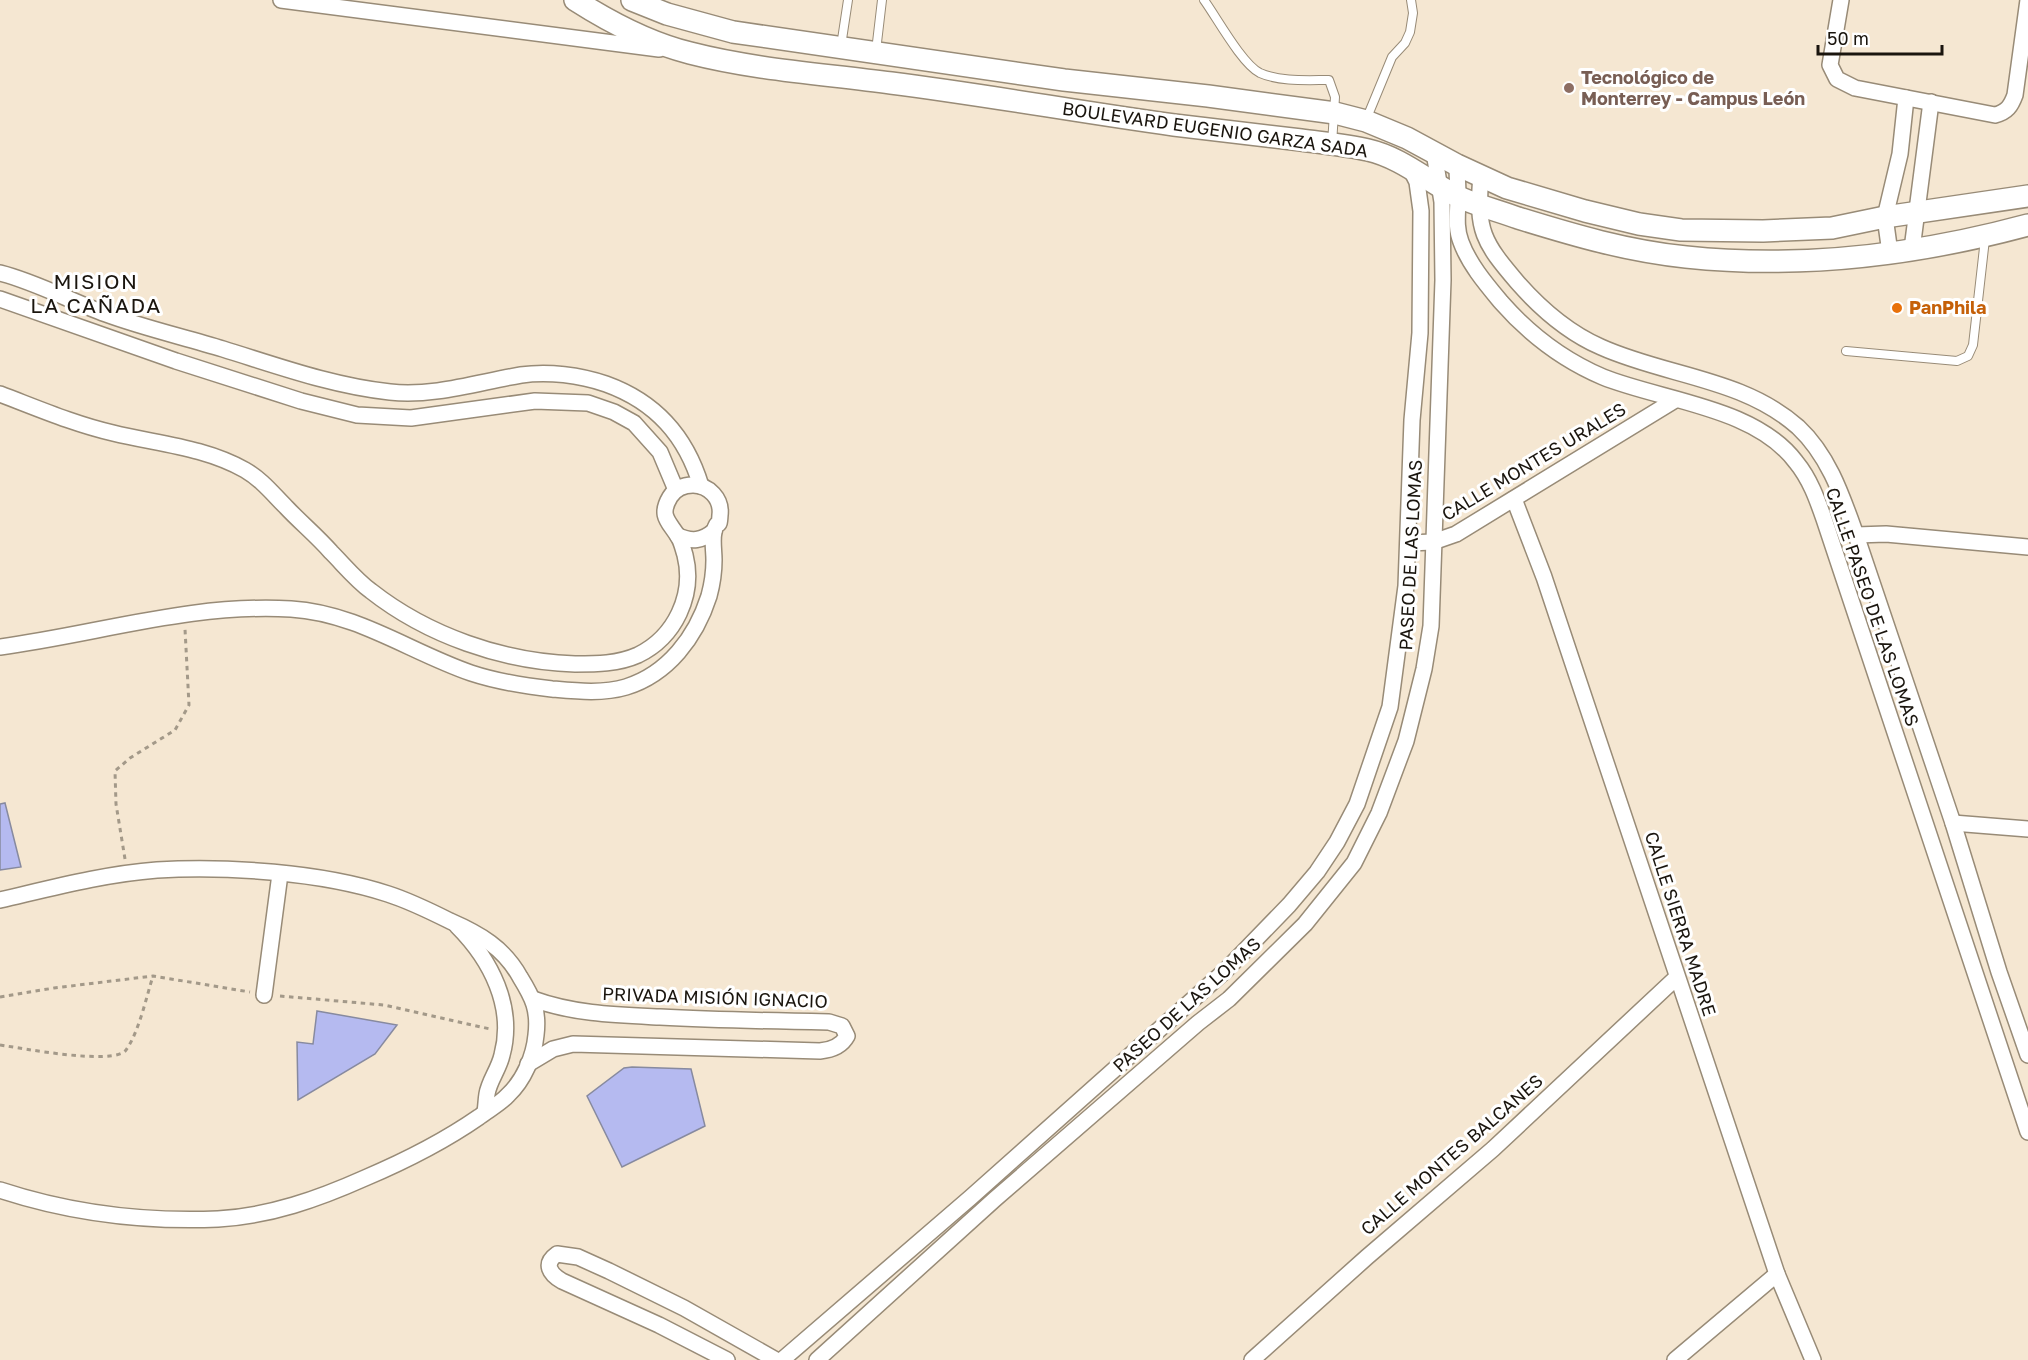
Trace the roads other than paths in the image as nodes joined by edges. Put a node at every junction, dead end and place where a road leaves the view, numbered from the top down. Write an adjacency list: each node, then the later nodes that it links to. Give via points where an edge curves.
1 (281, 0): 13 (street)
2 (575, 0): 13 (street, BOULEVARD EUGENIO GARZA SADA, via 629,31)
3 (632, 0): 11 (street, BOULEVARD EUGENIO GARZA SADA, via 733,32)
4 (848, 0): 11 (lane)
5 (882, 0): 12 (lane)
6 (1204, 0): 17 (lane, via 1253,68 1270,76 1329,80)
7 (1411, 0): 14 (lane, via 1410,32)
8 (1841, 0): 15 (street, via 1830,65 1833,74 1854,88)
9 (2028, 0): 16 (street, via 2010,107 2002,113 1987,114)
10 (1392, 46): 14 (lane)
11 (841, 47): 12 (street, BOULEVARD EUGENIO GARZA SADA)
12 (876, 52): 17 (street, BOULEVARD EUGENIO GARZA SADA)
13 (689, 53): 19 (street, BOULEVARD EUGENIO GARZA SADA, via 759,66)
14 (1392, 57): 18 (lane)
15 (1906, 98): 16 (street); 29 (street, via 1900,154)
16 (1931, 102): 28 (street)
17 (1335, 113): 18 (street, BOULEVARD EUGENIO GARZA SADA); 19 (lane)
18 (1366, 121): 20 (street, BOULEVARD EUGENIO GARZA SADA)
19 (1332, 144): 22 (street, BOULEVARD EUGENIO GARZA SADA, via 1368,150)
20 (1434, 152): 21 (street, BOULEVARD EUGENIO GARZA SADA); 24 (street, PASEO DE LAS LOMAS)
21 (1457, 165): 23 (street, BOULEVARD EUGENIO GARZA SADA); 26 (street, CALLE PASEO DE LAS LOMAS)
22 (1408, 166): 24 (street, BOULEVARD EUGENIO GARZA SADA); 48 (street, PASEO DE LAS LOMAS, via 1417,182 1421,236 1420,333 1412,420)
23 (1481, 176): 27 (street, CALLE PASEO DE LAS LOMAS); 29 (street, BOULEVARD EUGENIO GARZA SADA, via 1507,188 1586,211 1681,230 1832,228)
24 (1439, 185): 26 (street, BOULEVARD EUGENIO GARZA SADA); 47 (street, PASEO DE LAS LOMAS, via 1443,280)
25 (2028, 196): 28 (street, BOULEVARD EUGENIO GARZA SADA)
26 (1458, 197): 27 (street, BOULEVARD EUGENIO GARZA SADA); 37 (street, CALLE PASEO DE LAS LOMAS, via 1456,223 1461,242 1485,283)
27 (1479, 205): 33 (street, BOULEVARD EUGENIO GARZA SADA, via 1598,242 1684,257 1777,261); 36 (street, CALLE PASEO DE LAS LOMAS, via 1482,231 1491,249)
28 (1918, 213): 29 (street, BOULEVARD EUGENIO GARZA SADA); 32 (street)
29 (1886, 217): 33 (street)
30 (2028, 225): 31 (street, BOULEVARD EUGENIO GARZA SADA)
31 (1985, 237): 32 (street, BOULEVARD EUGENIO GARZA SADA); 38 (lane, via 1973,345 1968,356 1957,361)
32 (1912, 249): 33 (street, BOULEVARD EUGENIO GARZA SADA)
33 (1890, 253)
34 (0, 273): 41 (street, via 107,314 345,385 393,393 420,392 523,375 553,374 605,384 647,406 673,430 694,462)
35 (0, 299): 42 (street, via 176,361 357,415 411,418 535,402 588,403 634,423 660,452)
36 (1536, 303): 37 (street); 45 (street, CALLE PASEO DE LAS LOMAS, via 1599,346 1729,388 1777,411 1798,427 1826,462)
37 (1517, 320): 40 (street, CALLE PASEO DE LAS LOMAS, via 1543,343 1580,366)
38 (1846, 351)
39 (0, 394): 46 (street, via 86,426 223,459 260,480 368,589 404,614 482,649 520,657 554,663 615,662 639,654 653,644 669,630 684,602 688,579)
40 (1675, 400): 43 (street, CALLE MONTES URALES); 64 (street, CALLE PASEO DE LAS LOMAS, via 1759,431 1795,460 1806,477 1824,519)
41 (701, 486): 42 (street); 44 (street, via 720,505 719,523)
42 (676, 490): 46 (street, via 665,514)
43 (1514, 499): 47 (street, CALLE MONTES URALES, via 1456,534); 56 (street, CALLE SIERRA MADRE, via 1544,577)
44 (714, 531): 46 (street, via 697,540); 50 (street, via 710,593 687,642 665,666 623,688 561,690 494,680 432,658 360,624 312,610 184,614)
45 (1856, 535): 49 (street, via 1886,534); 51 (street, CALLE PASEO DE LAS LOMAS)
46 (678, 536)
47 (1433, 542): 48 (street, CALLE MONTES URALES); 60 (street, PASEO DE LAS LOMAS, via 1431,626 1424,669 1406,741 1367,839 1354,863 1305,924 1229,999)
48 (1408, 543): 59 (street, PASEO DE LAS LOMAS, via 1390,707 1357,804 1317,872 1259,937)
49 (2028, 547)
50 (0, 647)
51 (1953, 823): 52 (street); 61 (street, CALLE PASEO DE LAS LOMAS)
52 (2028, 829)
53 (280, 874): 54 (street, via 211,868 127,873); 55 (street, via 386,893); 57 (street)
54 (0, 900)
55 (452, 921): 58 (street, via 479,934 505,955); 63 (street, via 477,950 495,979 504,1004 507,1024 503,1054 487,1092)
56 (1677, 977): 66 (street, CALLE SIERRA MADRE); 71 (street, CALLE MONTES BALCANES, via 1492,1149)
57 (264, 995)
58 (533, 999): 62 (street, via 536,1035); 62 (street, PRIVADA MISIÓN IGNACIO, via 593,1013 829,1022 842,1026 847,1036 831,1050 820,1051 573,1044 553,1049)
59 (1185, 1008): 60 (street); 69 (street, PASEO DE LAS LOMAS)
60 (1198, 1023): 70 (street, PASEO DE LAS LOMAS)
61 (2028, 1055)
62 (528, 1064): 63 (street, via 508,1096)
63 (485, 1112): 65 (street, via 441,1142 394,1166 309,1201 258,1215 185,1219 120,1216 78,1211)
64 (2026, 1122)
65 (0, 1190)
66 (1777, 1274): 72 (street); 73 (street, CALLE SIERRA MADRE)
67 (727, 1360): 68 (street, via 562,1281 549,1271 551,1260 557,1254 578,1257 684,1308)
68 (776, 1360)
69 (782, 1360)
70 (816, 1360)
71 (1252, 1360)
72 (1675, 1360)
73 (1813, 1360)

